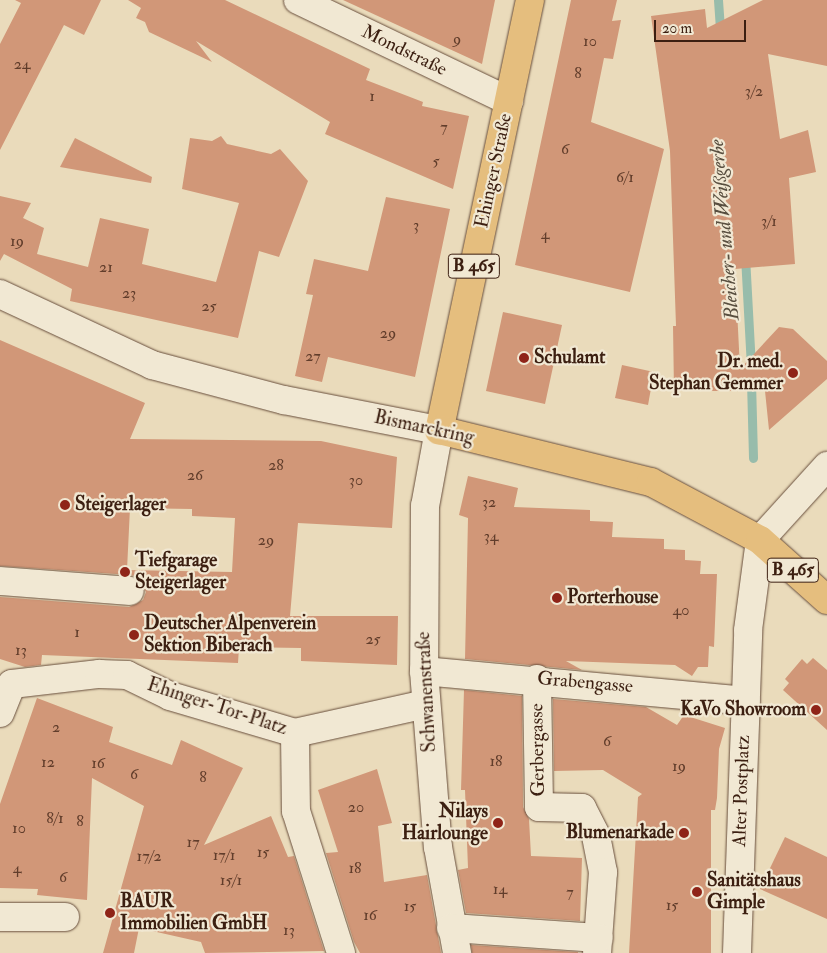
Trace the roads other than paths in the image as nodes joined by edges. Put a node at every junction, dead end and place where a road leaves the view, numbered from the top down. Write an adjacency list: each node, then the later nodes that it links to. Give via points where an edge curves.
1 (298, 0): 3 (street, Mondstraße)
2 (530, 0): 3 (main road, Ehinger Straße / B 465)
3 (509, 101): 5 (main road, Ehinger Straße / B 465)
4 (0, 294): 5 (street, Bismarckring, via 152,365 284,400)
5 (439, 430): 7 (main road, Bismarckring / B 465, via 651,482); 11 (street, Schwanenstraße, via 425,506)
6 (827, 466): 7 (street)
7 (760, 540): 10 (main road, Bismarckring / B 465); 13 (street, Alter Postplatz, via 748,630)
8 (0, 581): 9 (street)
9 (130, 590)
10 (827, 600)
11 (424, 671): 12 (street, Grabengasse); 14 (street, Schwanenstraße)
12 (537, 679): 13 (street, Grabengasse); 20 (street, Gerbergasse, via 539,807 582,808 596,836 604,872)
13 (746, 701): 22 (street, Alter Postplatz)
14 (426, 704): 16 (street, Ehinger-Tor-Platz); 19 (street, Schwanenstraße)
15 (0, 713): 16 (street, Ehinger-Tor-Platz, via 12,684 99,674 127,675 170,696)
16 (295, 733): 21 (street, via 296,811)
17 (0, 917): 18 (street)
18 (66, 917)
19 (454, 940): 20 (street)
20 (598, 945)
21 (341, 953)
22 (737, 953)

